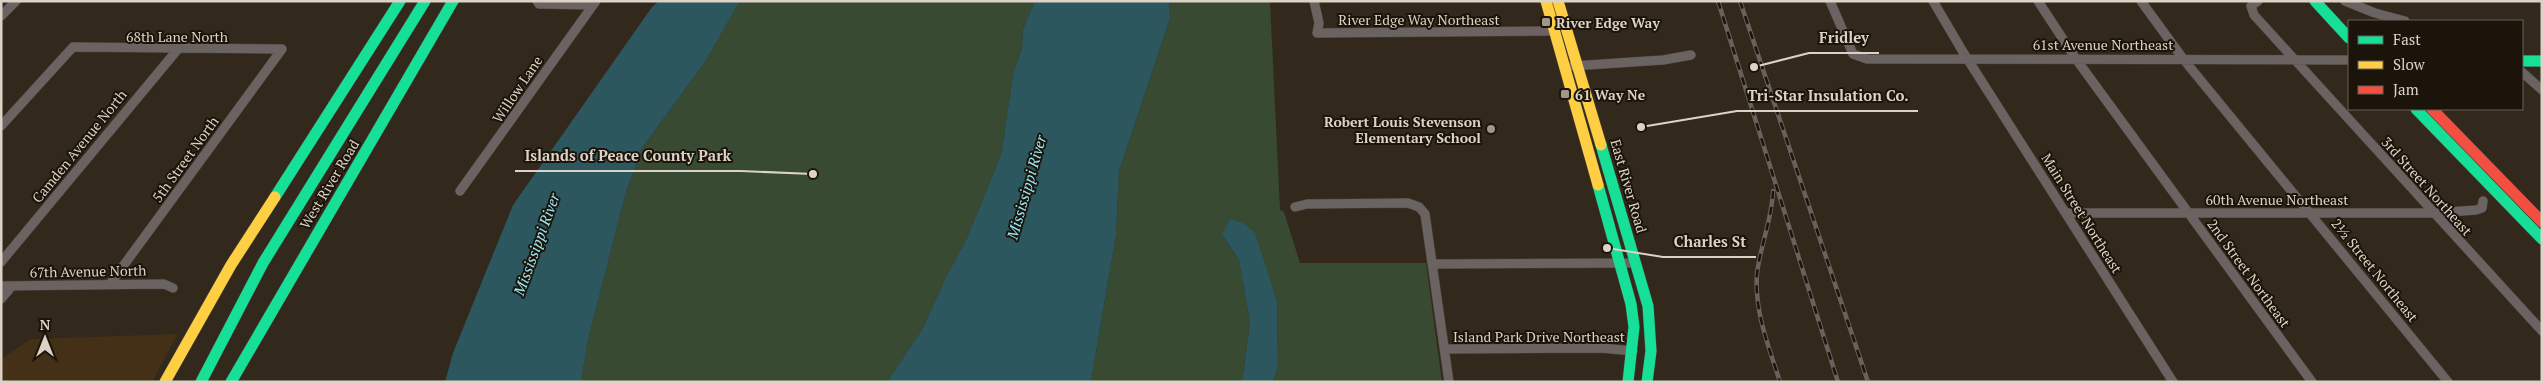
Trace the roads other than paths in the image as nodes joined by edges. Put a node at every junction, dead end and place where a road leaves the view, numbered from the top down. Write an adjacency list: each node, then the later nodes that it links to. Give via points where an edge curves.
1 (16, 1): 18 (street)
2 (400, 1): 63 (main road, via 231,265)
3 (425, 1): 64 (main road, via 263,263)
4 (453, 1): 65 (main road, West River Road, via 411,79 273,304)
5 (537, 1): 17 (street, via 540,4)
6 (1314, 1): 21 (street, River Edge Way Northeast, via 1319,23 1317,33)
7 (1546, 1): 21 (main road)
8 (1558, 1): 33 (main road, East River Road)
9 (1830, 1): 26 (street, 61st Avenue Northeast, via 1850,49 1857,57)
10 (1933, 1): 26 (street, Main Street Northeast)
11 (2038, 1): 27 (street, 2nd Street Northeast)
12 (2141, 1): 28 (street, 2½ Street Northeast)
13 (2258, 1): 29 (street, 3rd Street Northeast, via 2251,6 2254,15)
14 (2315, 1): 22 (main road)
15 (2327, 1): 20 (main road)
16 (2345, 1): 19 (street)
17 (593, 3): 42 (street, Willow Lane)
18 (1, 16)
19 (2401, 20)
20 (2348, 23)
21 (1554, 32): 34 (main road)
22 (2348, 37)
23 (178, 49): 24 (street, 68th Lane North); 40 (street, 68th Lane North, via 73,48); 51 (street, Camden Avenue North)
24 (282, 50): 55 (street, 5th Street North)
25 (1691, 55): 33 (street)
26 (1967, 58): 27 (street, 61st Avenue Northeast); 46 (street, Main Street Northeast)
27 (2076, 59): 28 (street, 61st Avenue Northeast); 47 (street, 2nd Street Northeast)
28 (2184, 60): 29 (street, 61st Avenue Northeast); 45 (street, 2½ Street Northeast)
29 (2293, 60): 30 (street, 61st Avenue Northeast); 48 (street, 3rd Street Northeast)
30 (2348, 60)
31 (2523, 61): 32 (main road)
32 (2542, 61)
33 (1578, 65): 34 (street); 53 (main road, East River Road)
34 (1563, 67): 52 (main road)
35 (2523, 73): 36 (street)
36 (2542, 90)
37 (2417, 110): 50 (main road)
38 (2433, 110): 49 (main road)
39 (1, 114): 40 (street)
40 (12, 114): 41 (street)
41 (1, 126)
42 (460, 191)
43 (2483, 201): 48 (street, 60th Avenue Northeast, via 2482,208 2476,210)
44 (1295, 207): 54 (street, via 1307,204 1408,203 1419,207 1425,214)
45 (2310, 212): 47 (street, 60th Avenue Northeast); 48 (street, 60th Avenue Northeast); 71 (street, 2½ Street Northeast)
46 (2066, 213): 47 (street, 60th Avenue Northeast); 69 (street, Main Street Northeast)
47 (2189, 213): 70 (street, 2nd Street Northeast)
48 (2433, 213): 60 (street, 3rd Street Northeast)
49 (2542, 222)
50 (2542, 239)
51 (1, 262)
52 (1619, 263): 53 (street); 54 (street); 62 (main road, via 1631,304)
53 (1636, 263): 68 (main road, East River Road, via 1651,331 1652,351)
54 (1433, 264): 61 (street)
55 (110, 284): 57 (street, 67th Avenue North); 58 (street, 67th Avenue North, via 164,284)
56 (1, 286): 57 (street, 67th Avenue North)
57 (12, 286): 59 (street)
58 (174, 288)
59 (1, 299)
60 (2542, 331)
61 (1445, 349): 62 (street, Island Park Drive Northeast, via 1601,348); 66 (street)
62 (1633, 351): 67 (main road)
63 (165, 382)
64 (201, 382)
65 (231, 382)
66 (1450, 382)
67 (1628, 382)
68 (1647, 382)
69 (2173, 382)
70 (2312, 382)
71 (2448, 382)

